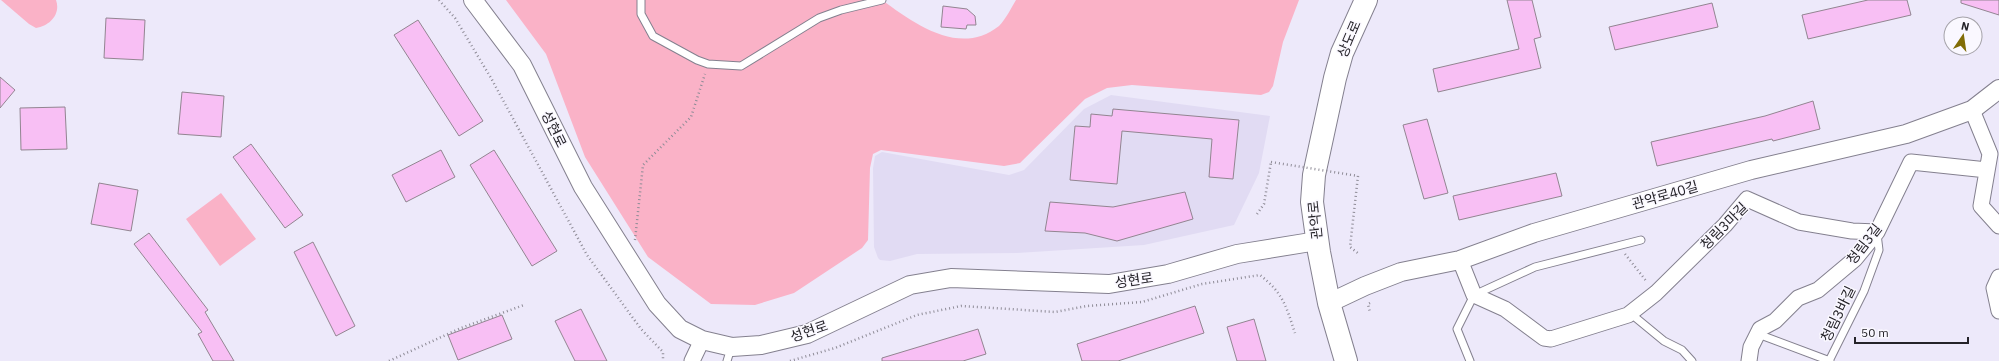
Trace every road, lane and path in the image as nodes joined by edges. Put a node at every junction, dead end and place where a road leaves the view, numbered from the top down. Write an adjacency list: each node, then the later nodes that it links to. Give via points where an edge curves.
1 (439, 0): 35 (path, via 455,18 491,78 587,255 641,329 663,352)
2 (474, 0): 31 (street, 성현로, via 522,65 583,187 657,304 680,329)
3 (641, 0): 6 (lane, via 641,14 654,36)
4 (882, 0): 6 (lane, via 819,18 741,66)
5 (1366, 0): 7 (main road, 상도로, via 1342,53)
6 (708, 64): 16 (path, via 691,117 643,165)
7 (1334, 78): 15 (main road, 관악로, via 1314,175 1312,202)
8 (1999, 89): 9 (street, 관악로40길)
9 (1972, 110): 10 (street, via 1990,154); 19 (street, 관악로40길, via 1906,134 1751,170 1534,233)
10 (1987, 170): 12 (street, via 1981,206); 13 (street, 청림3길, via 1911,162)
11 (1257, 214): 18 (path, bridge, via 1264,204 1271,162 1358,176 1350,246)
12 (1999, 226)
13 (1877, 232): 21 (street, 청림3마길, via 1799,222 1747,199 1725,225); 30 (street, 청림3길, via 1856,259 1818,290 1798,298 1775,322 1760,329); 41 (lane, 청림3바길, via 1879,250 1864,292)
14 (1641, 240): 17 (lane)
15 (1318, 241): 23 (main road, 관악로); 32 (street, 성현로, via 1237,254 1168,274 1109,284 951,278 917,284 879,299 807,334)
16 (635, 245)
17 (1619, 246): 21 (path); 22 (lane, via 1535,267)
18 (1359, 254)
19 (1460, 260): 22 (street); 23 (street, 관악로40길, via 1401,272)
20 (1999, 277): 26 (street, via 1994,288)
21 (1656, 293): 28 (street, 청림3마길)
22 (1474, 296): 28 (street, 청림3마길, via 1505,309 1544,338 1551,339 1579,332); 38 (lane, via 1457,329)
23 (1329, 303): 37 (main road, 관악로)
24 (1368, 304): 27 (path)
25 (524, 305): 34 (path, via 461,328)
26 (1999, 311)
27 (1370, 313)
28 (1630, 313): 39 (lane, via 1664,340 1682,350)
29 (1295, 333): 36 (path, via 1284,300 1260,275 1202,284 1142,302 1087,306 1055,312 961,306 917,315 835,348)
30 (1758, 334): 40 (street, via 1751,346); 41 (lane, 청림3바길)
31 (702, 340): 32 (street, 성현로); 33 (street)
32 (729, 354)
33 (692, 360)
34 (389, 361)
35 (663, 361)
36 (790, 361)
37 (1346, 361)
38 (1470, 361)
39 (1692, 361)
40 (1749, 361)
41 (1830, 361)

